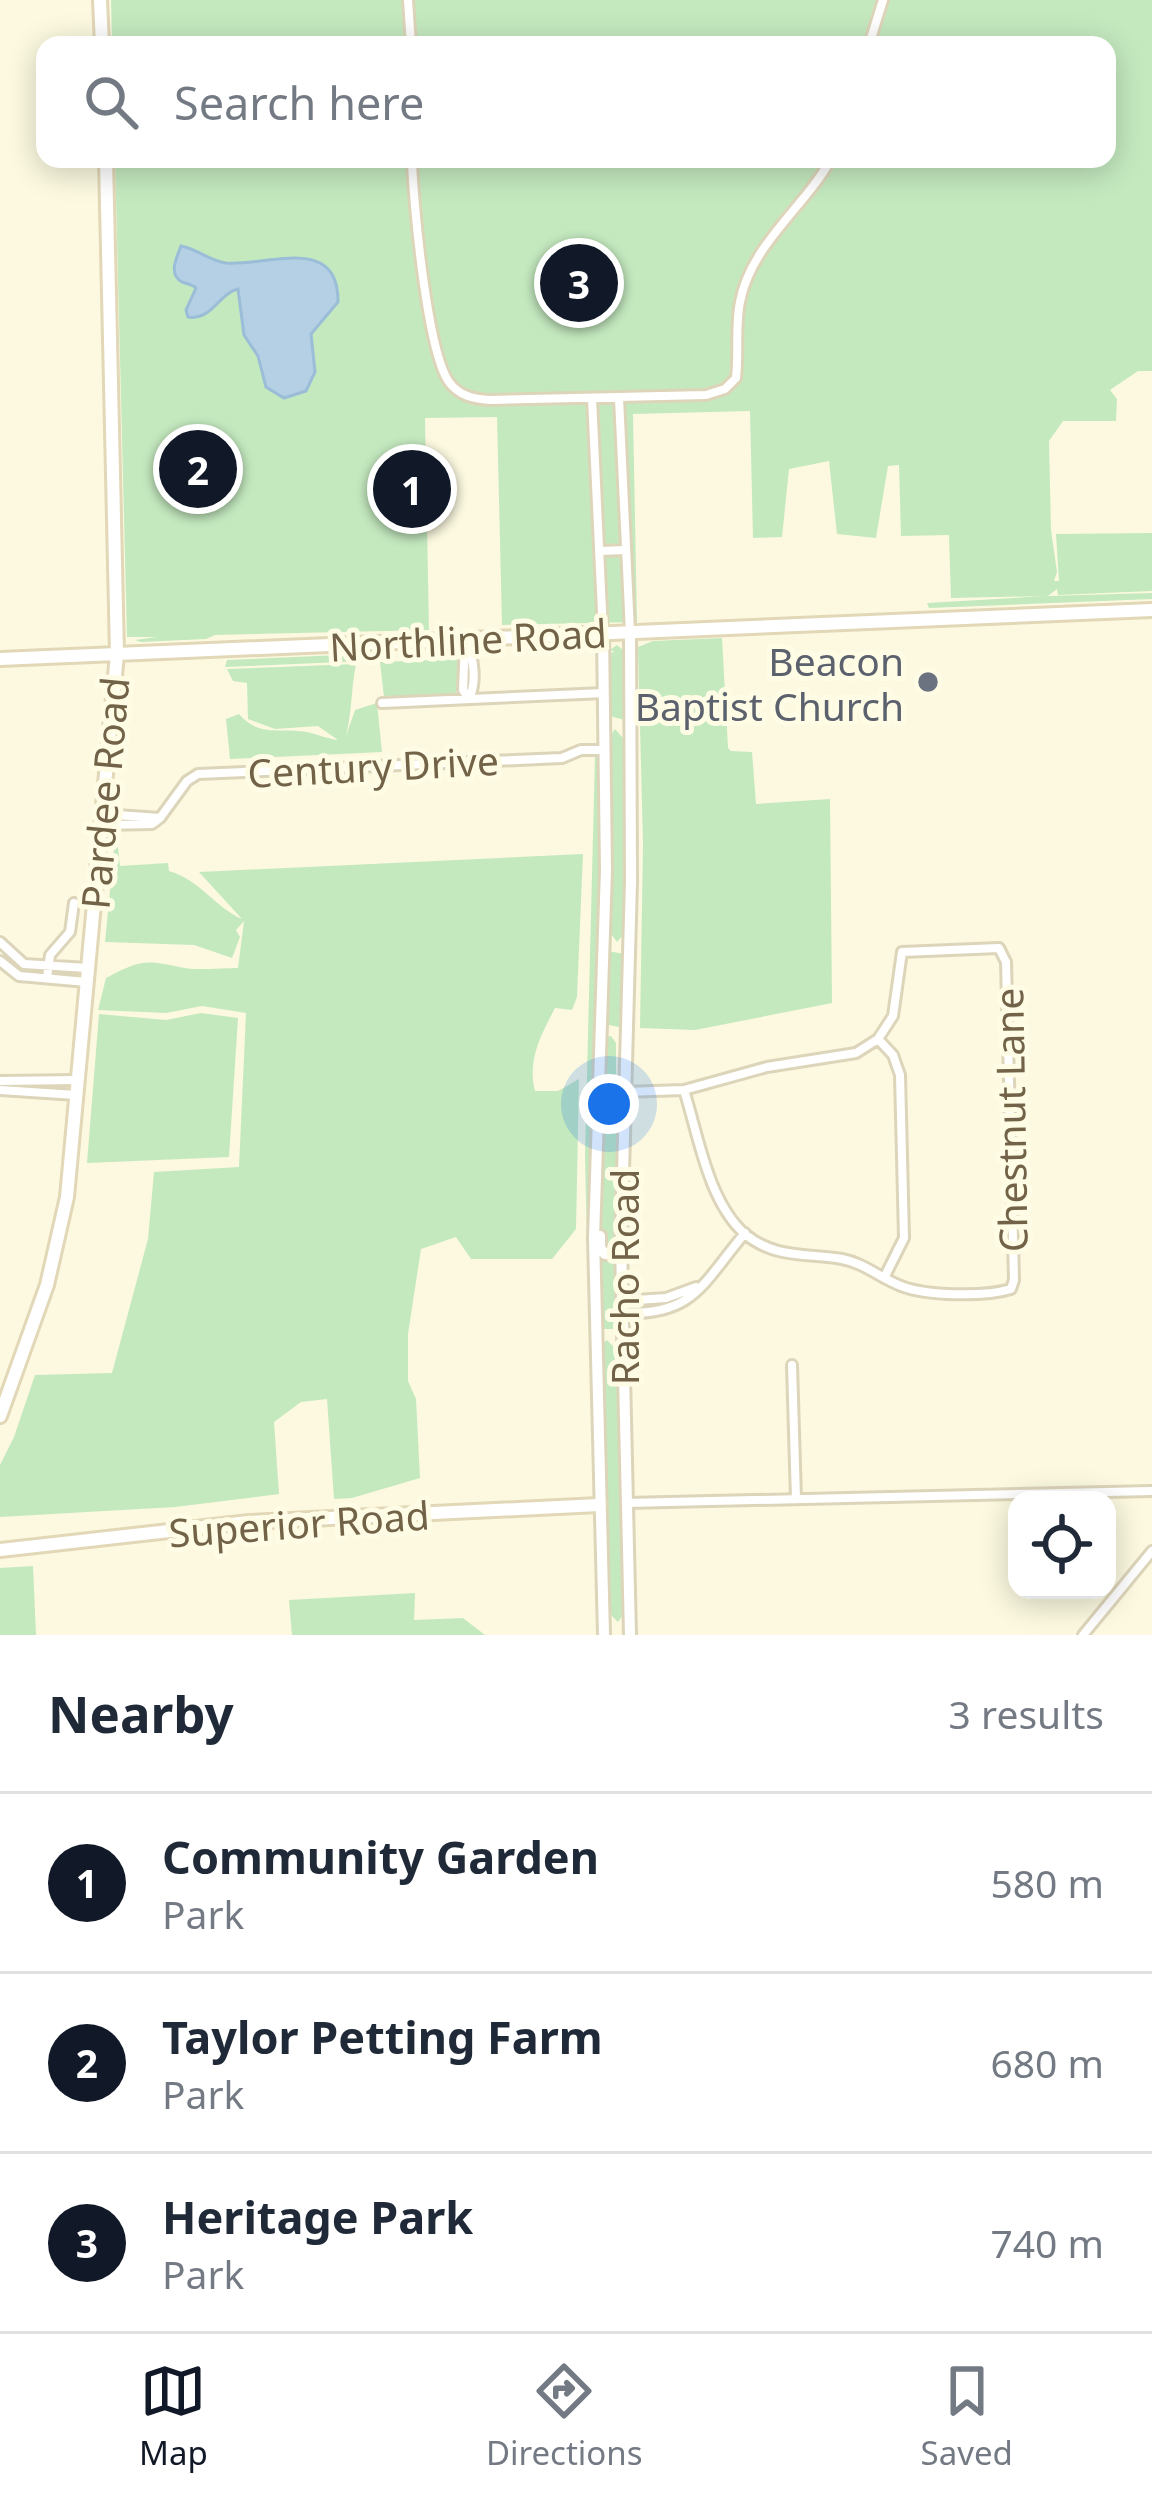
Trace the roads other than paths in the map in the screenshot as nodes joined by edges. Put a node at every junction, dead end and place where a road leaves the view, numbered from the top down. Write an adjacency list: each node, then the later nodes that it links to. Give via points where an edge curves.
1 (100, 0): 4 (main road)
2 (409, 0): 5 (street)
3 (883, 0): 6 (street)
4 (102, 36)
5 (411, 36)
6 (871, 36)
7 (106, 168): 18 (main road, Pardee Road)
8 (413, 168): 10 (street, via 425,289 446,379 480,400)
9 (825, 168): 11 (street, via 748,277 736,378 706,394)
10 (592, 398): 11 (street); 13 (street)
11 (619, 398): 12 (street)
12 (626, 550): 13 (street); 15 (street)
13 (600, 551): 16 (street)
14 (1152, 610): 15 (main road, Northline Road)
15 (630, 632): 16 (main road, Northline Road); 25 (street, Racho Road)
16 (603, 633): 17 (main road, Northline Road); 20 (street, Racho Road)
17 (465, 639): 18 (main road, Northline Road); 21 (street, via 463,690)
18 (117, 654): 19 (main road, Northline Road); 26 (main road, Pardee Road)
19 (0, 659)
20 (604, 693): 21 (street); 23 (street, Racho Road)
21 (470, 699): 22 (street)
22 (382, 703)
23 (604, 725): 24 (street, Racho Road); 25 (street, via 620,721 626,728)
24 (604, 751): 26 (street, Century Drive, via 198,774 160,818); 27 (street, Racho Road)
25 (632, 812): 29 (street, Racho Road)
26 (101, 819): 34 (main road, Pardee Road)
27 (605, 870): 29 (street, via 609,943 619,948); 36 (street, Racho Road)
28 (74, 903): 33 (street, via 70,932)
29 (628, 941): 42 (street, Racho Road)
30 (0, 942): 31 (street)
31 (13, 957): 32 (street); 33 (street)
32 (2, 964): 35 (street, via 19,976)
33 (48, 966): 34 (street); 35 (street)
34 (88, 975): 35 (street); 38 (main road, Pardee Road)
35 (47, 978)
36 (599, 1033): 44 (street, via 618,1032); 45 (street, Racho Road)
37 (878, 1039): 41 (street, via 856,1053); 48 (street, via 900,1075 905,1218 902,1247); 48 (street, Chestnut Lane, via 897,1002 902,952 1004,951 1011,1289 928,1293)
38 (78, 1080): 39 (street); 43 (main road, Pardee Road)
39 (0, 1081)
40 (0, 1090): 43 (street)
41 (684, 1090): 42 (street); 46 (street, via 719,1196)
42 (622, 1092): 44 (street, Racho Road)
43 (76, 1095): 56 (main road, Pardee Road, via 53,1267)
44 (622, 1113): 47 (street, Racho Road)
45 (595, 1167): 47 (street, via 600,1248 612,1254); 53 (street, Racho Road)
46 (745, 1234): 48 (street, via 783,1254 850,1261); 49 (street)
47 (621, 1245): 51 (street, Racho Road)
48 (884, 1278)
49 (698, 1286): 50 (street); 52 (street)
50 (666, 1298): 51 (street); 52 (street)
51 (622, 1307): 52 (street); 55 (street, Racho Road)
52 (670, 1310)
53 (595, 1337): 55 (street, via 615,1336); 60 (street, Racho Road)
54 (792, 1365): 58 (street)
55 (624, 1413): 59 (street, Racho Road)
56 (0, 1416)
57 (1152, 1491): 58 (street)
58 (796, 1499): 59 (street)
59 (626, 1503): 64 (street, Racho Road)
60 (599, 1504): 61 (street, Racho Road); 62 (main road, Superior Road, via 249,1522)
61 (600, 1537): 64 (street, via 610,1624); 65 (street, Racho Road)
62 (0, 1550)
63 (1152, 1551): 66 (street)
64 (630, 1630)
65 (604, 1635)
66 (1083, 1635)

